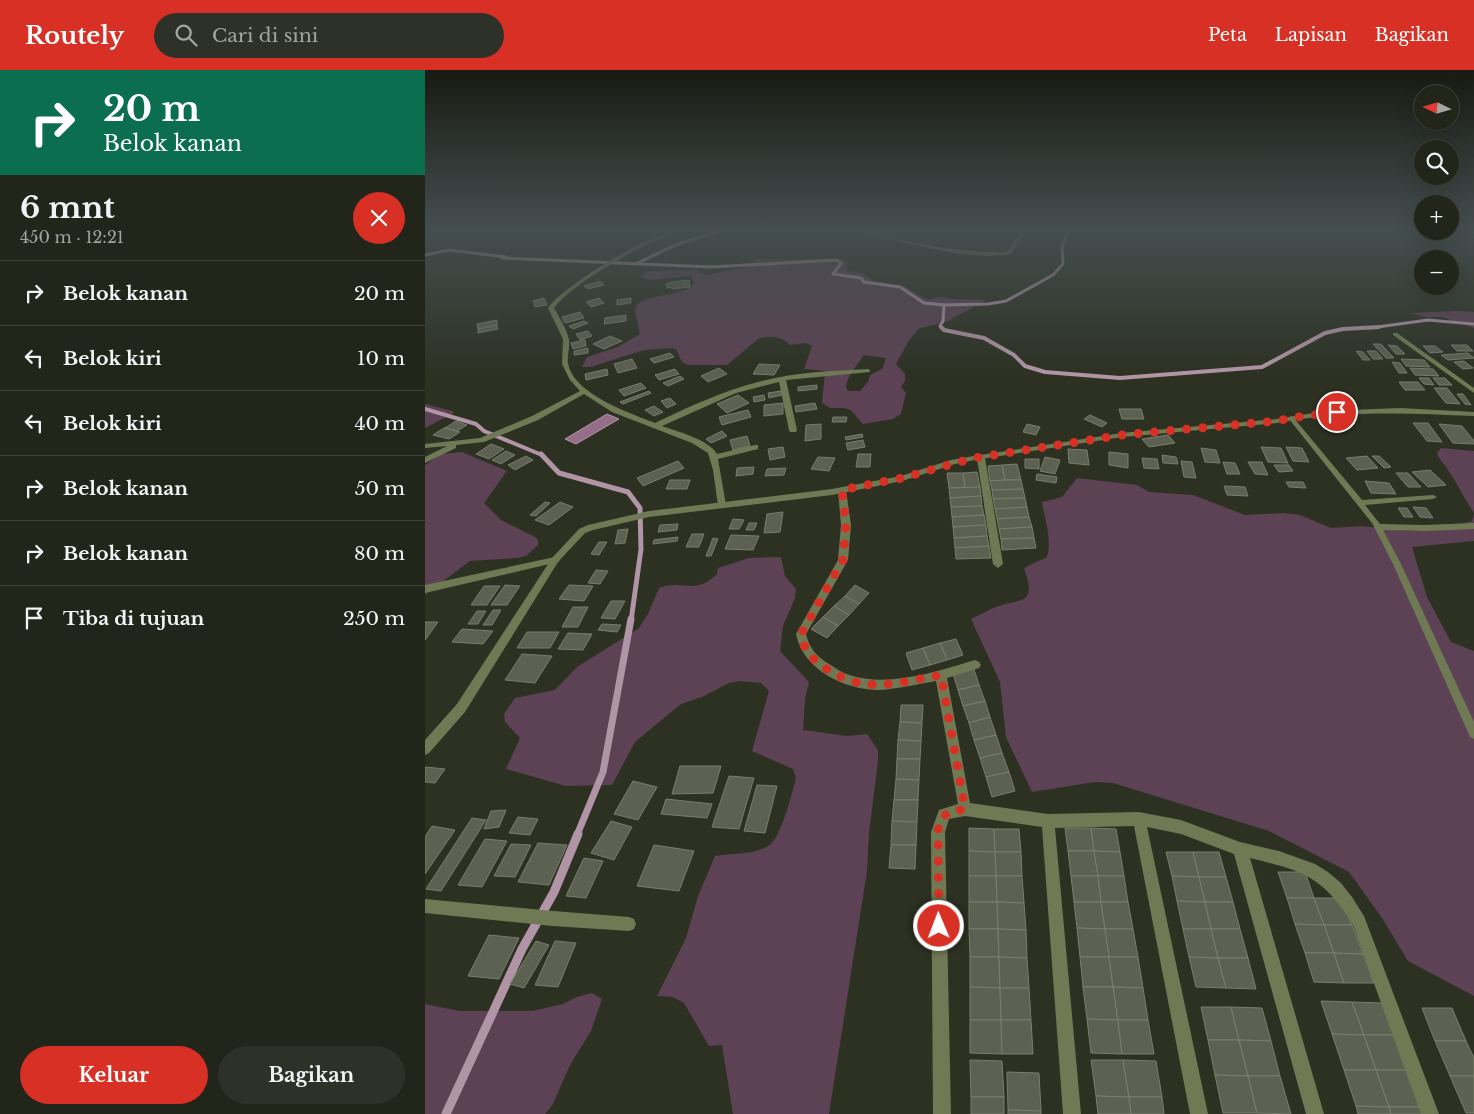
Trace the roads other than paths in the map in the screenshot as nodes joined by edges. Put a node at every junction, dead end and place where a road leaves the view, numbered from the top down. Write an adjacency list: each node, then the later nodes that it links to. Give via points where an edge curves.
1 (584, 279): 5 (street, via 552,304 566,338 565,364 573,380)
2 (1395, 334): 6 (street)
3 (868, 371): 4 (street)
4 (782, 379): 9 (street, via 721,397); 10 (street)
5 (584, 391): 9 (street, via 615,410); 11 (street, via 502,432 481,440)
6 (1474, 391)
7 (1474, 414): 8 (street, via 1352,410)
8 (1291, 418): 15 (street, via 1122,435); 19 (lane)
9 (655, 426): 14 (street, via 702,444)
10 (793, 430)
11 (463, 442): 12 (street); 16 (street)
12 (425, 446)
13 (755, 447): 14 (street)
14 (714, 457): 20 (street)
15 (981, 458): 17 (street); 24 (street)
16 (425, 460)
17 (842, 490): 20 (street); 27 (street, via 846,524 843,560 801,634 806,650 832,673 860,684 880,685)
18 (1433, 497): 19 (lane)
19 (1359, 504): 22 (lane)
20 (722, 505): 23 (street, via 633,516 591,527 582,531)
21 (1474, 526): 22 (lane)
22 (1377, 527): 28 (lane)
23 (555, 560): 25 (street); 29 (street, via 461,708)
24 (997, 564)
25 (425, 589)
26 (975, 665): 27 (street)
27 (941, 675): 30 (street)
28 (1474, 734)
29 (425, 749)
30 (965, 809): 32 (street); 36 (street, via 944,815 938,832)
31 (1139, 819): 32 (street); 33 (street, via 1181,827); 38 (street)
32 (1048, 821): 37 (street)
33 (1240, 849): 39 (street); 40 (street, via 1307,867 1332,883 1343,895 1359,921)
34 (425, 906): 35 (street)
35 (629, 924)
36 (942, 1114)
37 (1072, 1114)
38 (1199, 1114)
39 (1315, 1114)
40 (1430, 1114)

